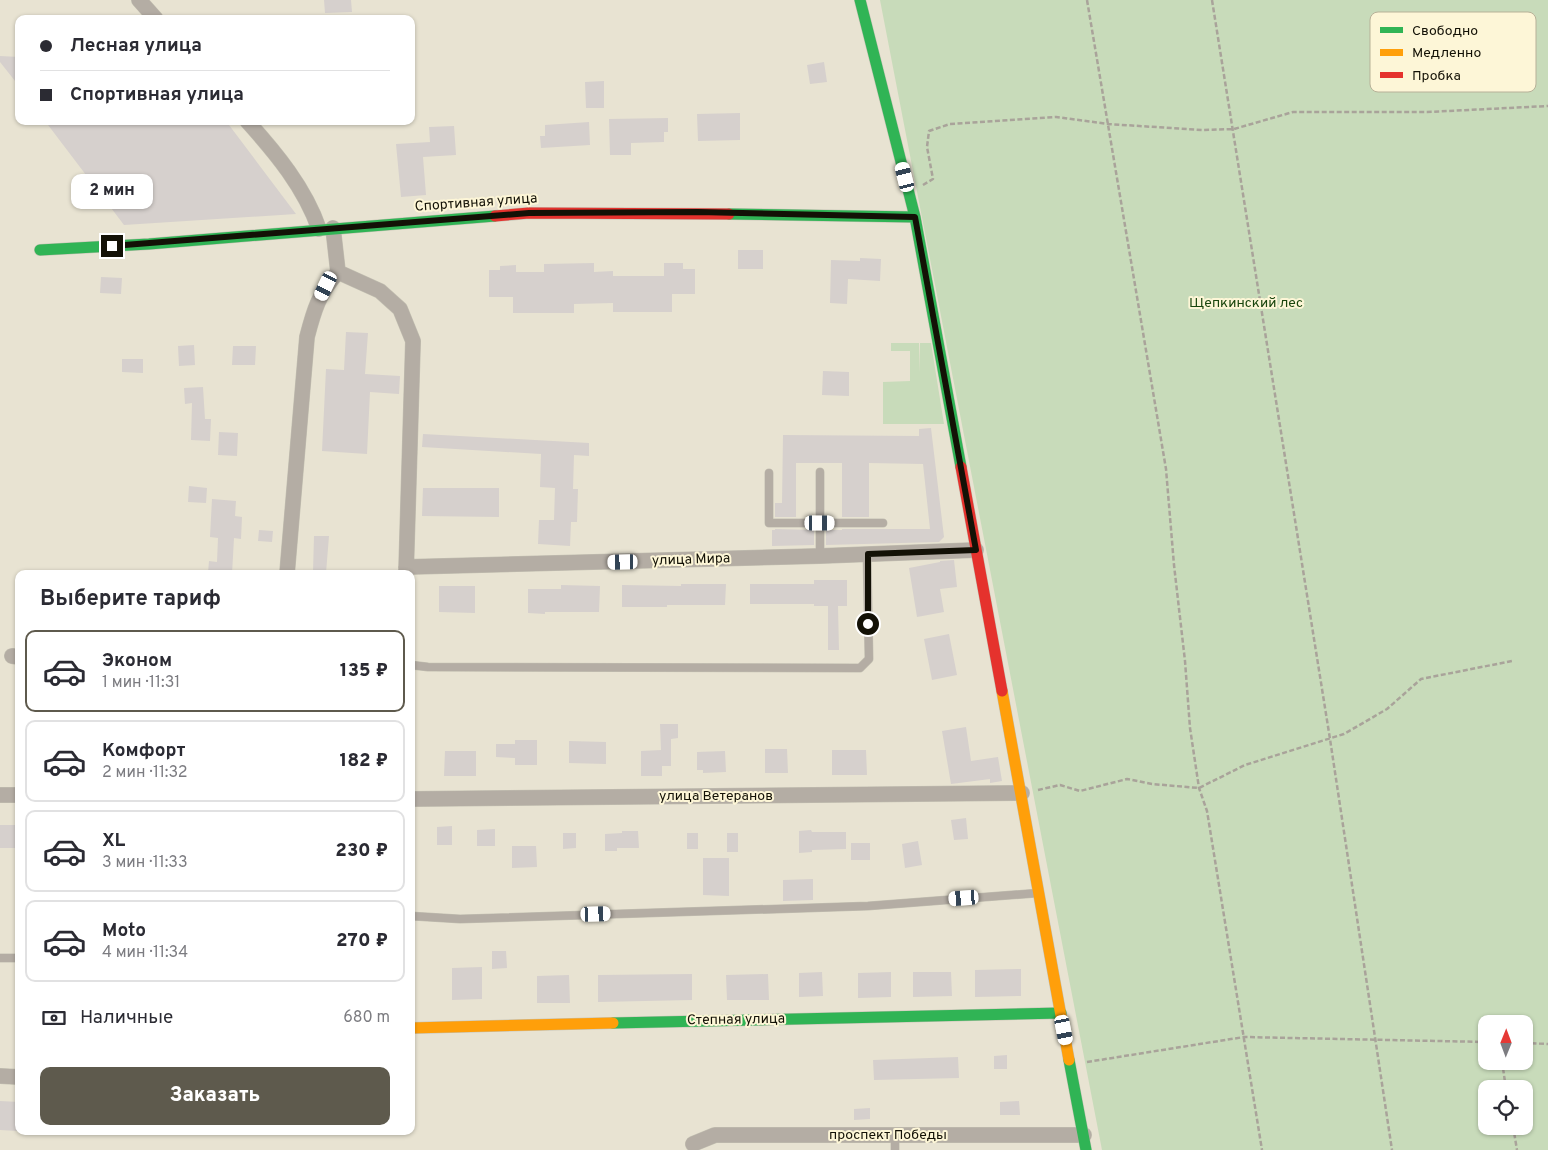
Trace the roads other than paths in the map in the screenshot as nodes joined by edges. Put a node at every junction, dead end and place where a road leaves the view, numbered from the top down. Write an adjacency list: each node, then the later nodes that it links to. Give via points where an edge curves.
1 (139, 0): 3 (street)
2 (860, 0): 5 (street)
3 (152, 15)
4 (251, 125): 6 (street, via 276,154)
5 (915, 217): 6 (street, Спортивная улица, via 698,212 529,213); 13 (street)
6 (326, 229): 7 (street, Спортивная улица); 8 (street)
7 (40, 250)
8 (338, 272): 16 (street, via 326,286 314,310 307,337); 17 (street, via 387,297 400,310 413,341)
9 (820, 472): 11 (lane)
10 (769, 473): 11 (lane, via 769,523)
11 (820, 523): 12 (lane); 15 (lane)
12 (883, 523)
13 (976, 550): 14 (street, улица Мира); 20 (street)
14 (868, 554): 15 (street, улица Мира); 19 (lane, via 869,659 860,668)
15 (820, 556): 18 (street, улица Мира)
16 (287, 570)
17 (406, 570)
18 (415, 571)
19 (415, 665)
20 (1022, 793): 23 (street, улица Ветеранов); 24 (street)
21 (0, 794): 22 (street)
22 (15, 795)
23 (415, 799)
24 (1040, 893): 25 (lane, via 868,906 460,919); 28 (street)
25 (415, 916)
26 (0, 958): 27 (lane)
27 (15, 958)
28 (1061, 1013): 29 (street, Степная улица); 34 (street)
29 (415, 1028)
30 (0, 1076): 31 (street)
31 (15, 1077)
32 (853, 1143): 33 (street, проспект Победы); 35 (street, проспект Победы, via 715,1135)
33 (895, 1143): 34 (street, проспект Победы)
34 (1085, 1143)
35 (693, 1147)

